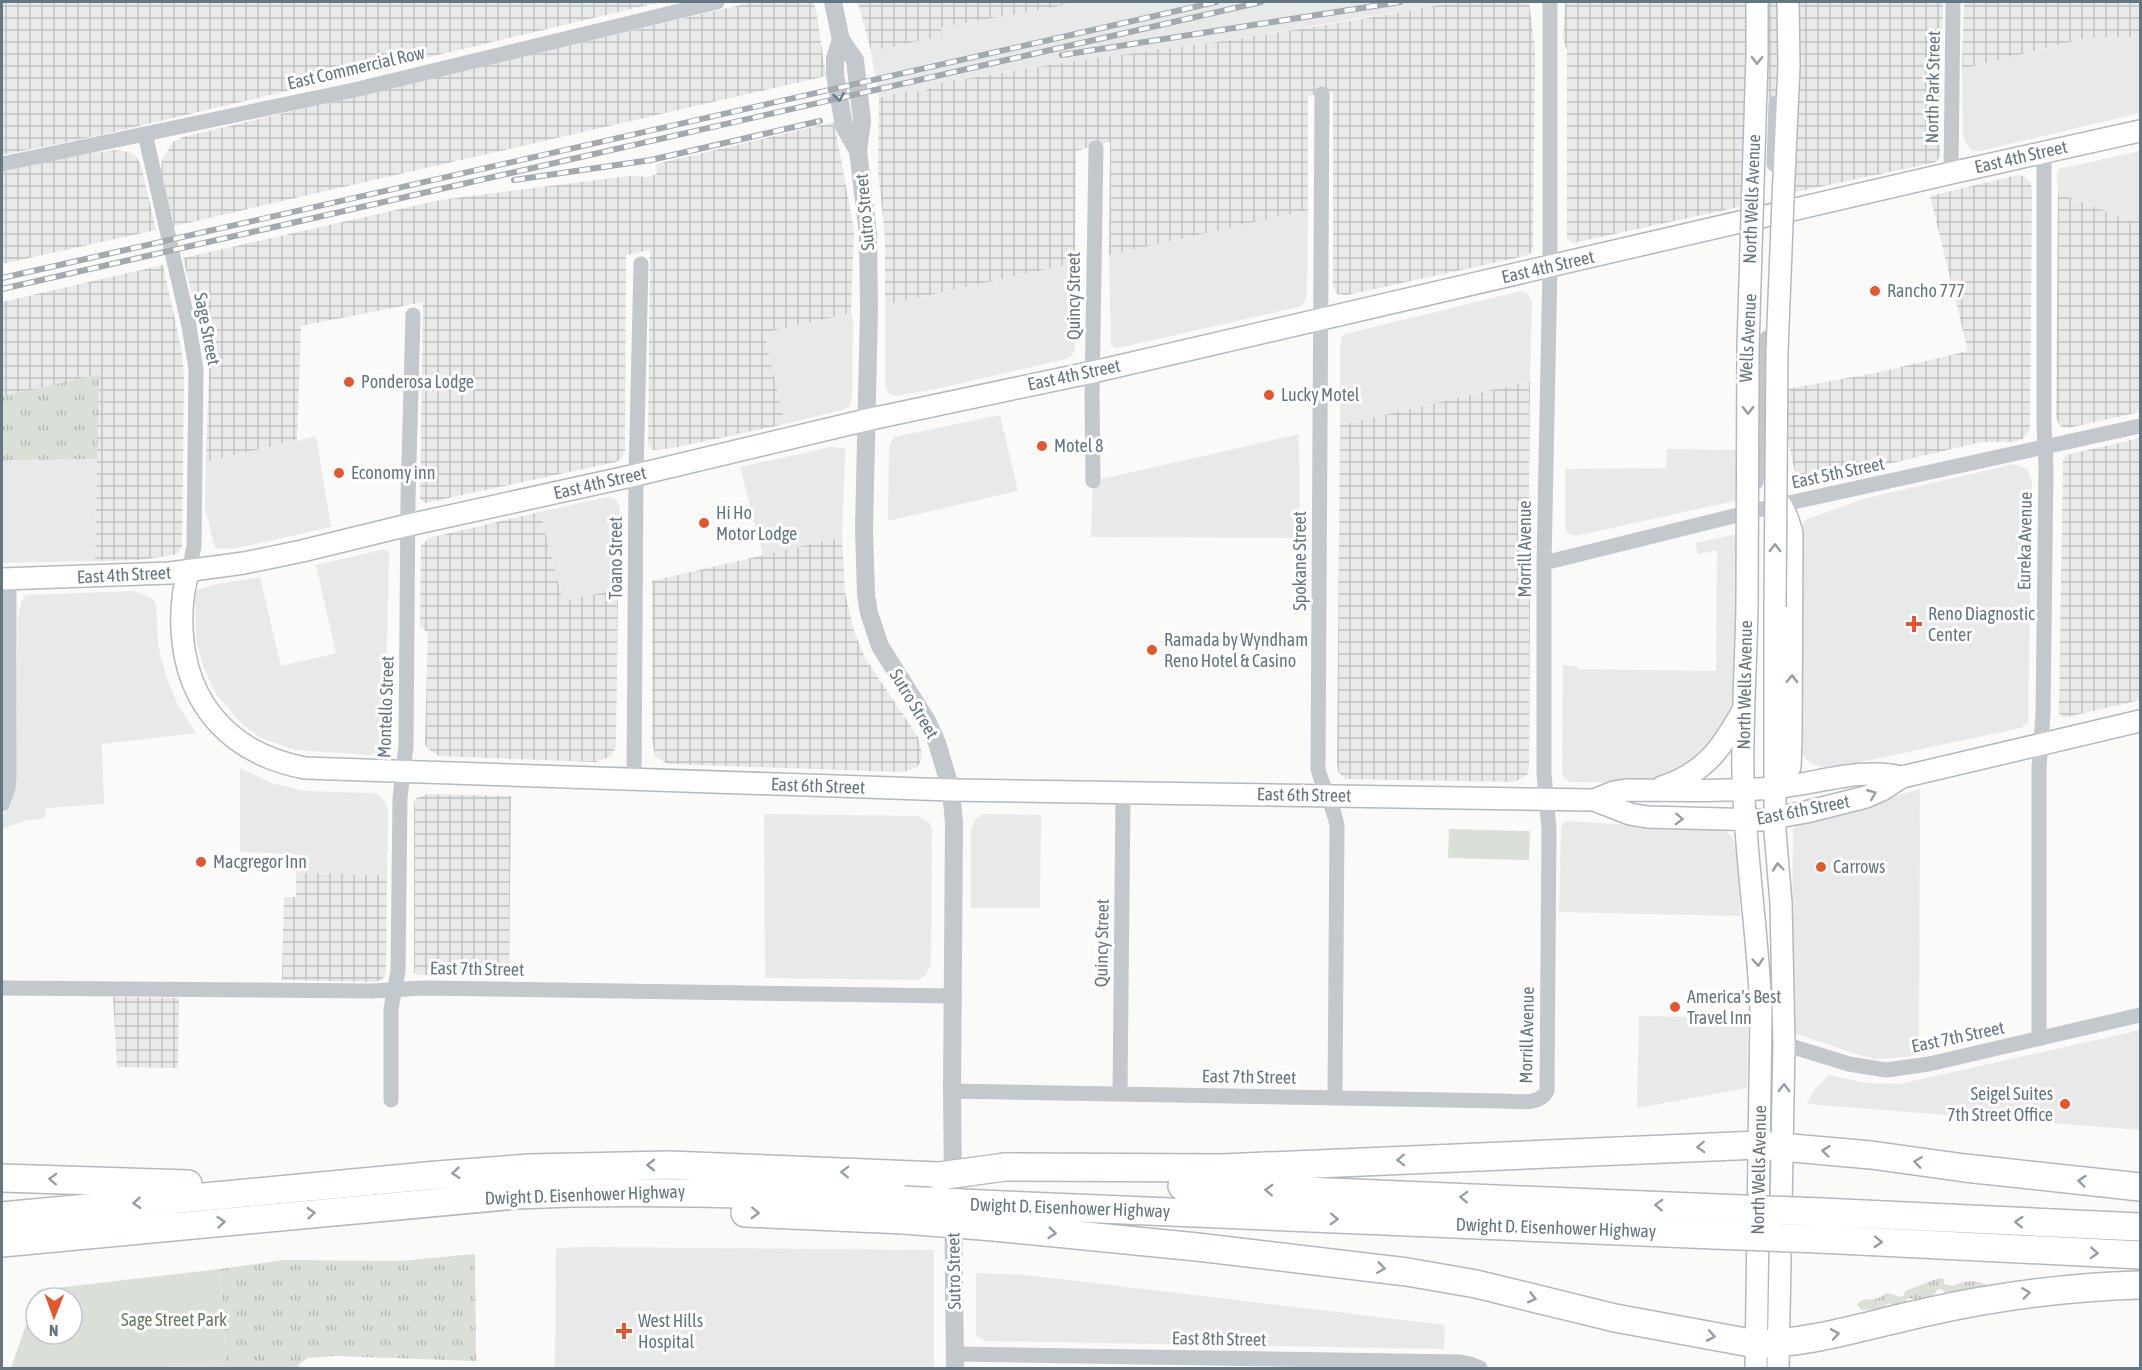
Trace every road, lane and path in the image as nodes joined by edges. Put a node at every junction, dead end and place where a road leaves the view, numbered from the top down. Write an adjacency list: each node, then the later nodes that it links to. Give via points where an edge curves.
1 (717, 2): 10 (street, East Commercial Row, via 354,90)
2 (833, 2): 21 (street, Sutro Street, via 841,40 835,75 844,126 858,151 868,234)
3 (1550, 2): 17 (street, Morrill Avenue)
4 (1757, 2): 33 (main road, North Wells Avenue, one-way to 33, bridge, via 1748,347)
5 (1788, 2): 41 (main road, North Wells Avenue, one-way to 5, bridge, via 1777,328 1789,78)
6 (1953, 2): 14 (street, North Park Street)
7 (1322, 94): 19 (street, Spokane Street)
8 (1776, 103): 15 (street, Wells Avenue)
9 (2140, 131): 12 (main road, East 4th Street)
10 (145, 134): 13 (street, East Commercial Row); 31 (street, Sage Street, via 196,369 194,546)
11 (1096, 148): 20 (street, Quincy Street)
12 (2044, 152): 14 (main road, East 4th Street); 24 (street, Eureka Avenue)
13 (2, 164)
14 (1951, 173): 15 (main road, East 4th Street)
15 (1773, 215): 17 (main road, East 4th Street); 23 (street, Wells Avenue)
16 (640, 264): 25 (street, Toano Street)
17 (1550, 267): 19 (main road, East 4th Street); 30 (street, Morrill Avenue)
18 (413, 315): 29 (street, Montello Street)
19 (1321, 320): 20 (main road, East 4th Street); 46 (street, Spokane Street, via 1318,768)
20 (1093, 372): 21 (main road, East 4th Street); 26 (street, Quincy Street)
21 (866, 420): 25 (main road, East 4th Street); 42 (street, Sutro Street, via 864,572 868,613 890,663 927,721)
22 (2140, 426): 24 (street, East 5th Street)
23 (1763, 432): 27 (street, Wells Avenue, via 1765,466); 28 (street, Wells Avenue)
24 (2045, 447): 27 (street, East 5th Street); 36 (street, Eureka Avenue)
25 (636, 475): 29 (main road, East 4th Street); 40 (street, Toano Street)
26 (1093, 481)
27 (1781, 505): 28 (street, East 5th Street); 35 (main road, one-way to 27, via 1792,533)
28 (1754, 512): 30 (street, East 5th Street)
29 (408, 525): 31 (main road, East 4th Street, via 302,551); 37 (street, Montello Street)
30 (1544, 563): 47 (street, Morrill Avenue)
31 (189, 571): 32 (main road, East 4th Street); 37 (main road, East 6th Street, via 182,595 187,666 202,703 232,737 287,765)
32 (5, 579): 49 (street, via 9,776)
33 (1745, 707): 43 (main road, via 1730,734 1704,765 1678,782); 44 (main road, North Wells Avenue)
34 (2140, 721): 36 (main road, East 6th Street)
35 (1791, 738): 38 (main road, via 1803,765 1824,775); 41 (main road, via 1790,767)
36 (2041, 745): 39 (main road, East 6th Street); 56 (street, Eureka Avenue)
37 (403, 772): 40 (main road, East 6th Street); 53 (street, Montello Street)
38 (1842, 776): 39 (main road, East 6th Street); 41 (main road, East 6th Street)
39 (1902, 777): 50 (main road, East 6th Street, one-way to 39, via 1866,797)
40 (634, 781): 42 (main road, East 6th Street)
41 (1774, 788): 44 (main road, East 6th Street); 50 (main road, North Wells Avenue)
42 (951, 790): 45 (main road, East 6th Street); 54 (street, Sutro Street)
43 (1654, 790): 44 (main road, East 6th Street); 48 (main road, East 6th Street, via 1614,792)
44 (1744, 790): 51 (main road, North Wells Avenue)
45 (1123, 792): 46 (main road, East 6th Street); 59 (street, Quincy Street)
46 (1327, 795): 47 (main road, East 6th Street); 61 (street, Spokane Street, via 1337,826)
47 (1547, 799): 48 (main road, East 6th Street); 60 (street, Morrill Avenue)
48 (1594, 800): 51 (main road, East 6th Street, one-way to 51, via 1647,817)
49 (2, 804)
50 (1775, 818): 51 (main road, East 6th Street); 57 (main road, North Wells Avenue, one-way to 50)
51 (1746, 820): 63 (main road, North Wells Avenue, one-way to 63)
52 (2, 988): 53 (street, East 7th Street)
53 (395, 990): 54 (street, East 7th Street); 62 (street, Montello Street, via 391,1009)
54 (952, 996): 58 (street, Sutro Street)
55 (2140, 1015): 56 (street, East 7th Street)
56 (2038, 1039): 57 (street, East 7th Street, via 1929,1065 1886,1070 1849,1064)
57 (1784, 1044): 63 (main road, North Wells Avenue, one-way to 57)
58 (952, 1091): 59 (street, East 7th Street); 77 (street, Sutro Street)
59 (1120, 1094): 61 (street, East 7th Street)
60 (1544, 1097): 61 (street, East 7th Street, via 1529,1101)
61 (1335, 1098)
62 (391, 1100)
63 (1770, 1146): 65 (highway, one-way to 63); 67 (highway, one-way to 67, via 1222,1168); 76 (main road, North Wells Avenue)
64 (2, 1178): 66 (highway, one-way to 64)
65 (2140, 1187)
66 (300, 1188): 68 (highway, Dwight D. Eisenhower Highway, one-way to 66, via 690,1166 482,1171); 69 (highway, Dwight D. Eisenhower Highway, one-way to 69)
67 (1002, 1194): 68 (highway, Dwight D. Eisenhower Highway, bridge); 68 (highway, Dwight D. Eisenhower Highway, bridge, via 939,1176); 70 (highway, Dwight D. Eisenhower Highway, one-way to 67, bridge, via 1717,1208); 73 (highway, Dwight D. Eisenhower Highway, one-way to 73, bridge); 76 (highway, one-way to 76, via 1209,1248 1476,1284)
68 (904, 1198): 71 (highway, Dwight D. Eisenhower Highway, one-way to 68, via 445,1200 593,1192)
69 (2, 1216)
70 (2140, 1227)
71 (100, 1233): 72 (highway, Dwight D. Eisenhower Highway); 74 (highway)
72 (2, 1243)
73 (2140, 1255)
74 (2, 1261)
75 (2140, 1285): 76 (highway, one-way to 75, via 1927,1311 2029,1292)
76 (1767, 1356)
77 (956, 1361): 78 (street, East 8th Street)
78 (1118, 1363): 79 (street, East 8th Street)
79 (1331, 1365): 80 (street, East 8th Street, via 1460,1362)
80 (1480, 1368)

